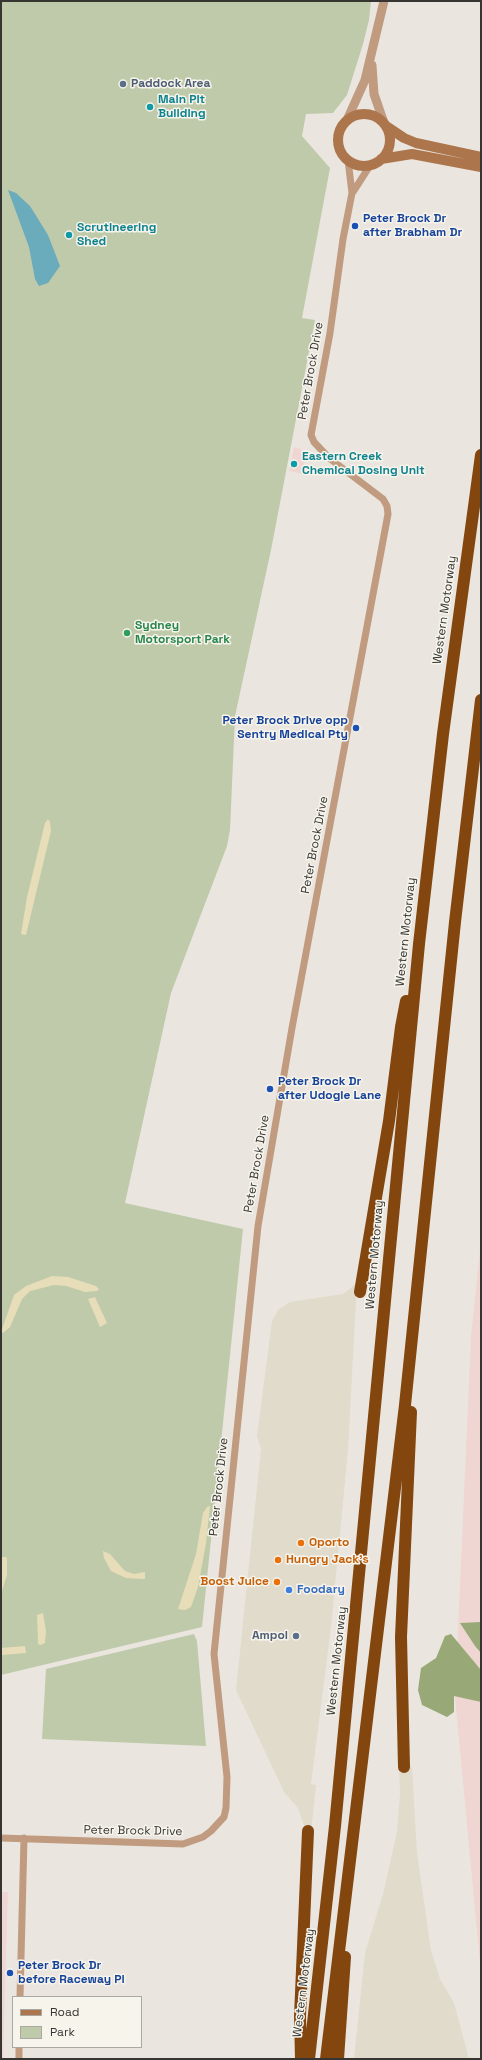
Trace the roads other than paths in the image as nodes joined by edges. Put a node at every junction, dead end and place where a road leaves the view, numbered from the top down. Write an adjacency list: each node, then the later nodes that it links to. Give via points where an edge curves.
1 (384, 1): 2 (street)
2 (372, 56): 3 (street, via 361,92); 4 (street, via 374,94)
3 (347, 120): 4 (main road, via 356,115 366,114 376,117); 7 (main road, via 338,140 341,151)
4 (385, 125): 5 (main road, via 416,143); 6 (main road, via 390,141)
5 (481, 156)
6 (381, 159): 8 (main road); 9 (main road, via 412,154)
7 (348, 160): 8 (main road, via 359,165); 10 (street, Peter Brock Drive)
8 (371, 164): 10 (street, Peter Brock Drive)
9 (481, 167)
10 (352, 192): 19 (street, Peter Brock Drive, via 311,435 329,458 383,499 388,514 293,1020 258,1226 214,1654 227,1777 226,1808 224,1817 211,1832 183,1844)
11 (481, 455): 13 (highway, Western Motorway, via 443,734)
12 (481, 700): 15 (highway, via 454,929)
13 (418, 944): 14 (highway, via 401,1028 389,1121); 25 (highway, Western Motorway, via 338,1797)
14 (360, 1292)
15 (405, 1405): 16 (highway, via 412,1413 401,1637); 20 (highway)
16 (404, 1767)
17 (308, 1831): 24 (highway, via 300,2016)
18 (1, 1838): 19 (street, Peter Brock Drive)
19 (24, 1838): 21 (street)
20 (344, 1902): 26 (highway); 27 (highway, via 345,1966)
21 (20, 1996)
22 (19, 2048): 23 (street)
23 (18, 2059)
24 (301, 2059)
25 (309, 2059)
26 (326, 2059)
27 (338, 2059)

